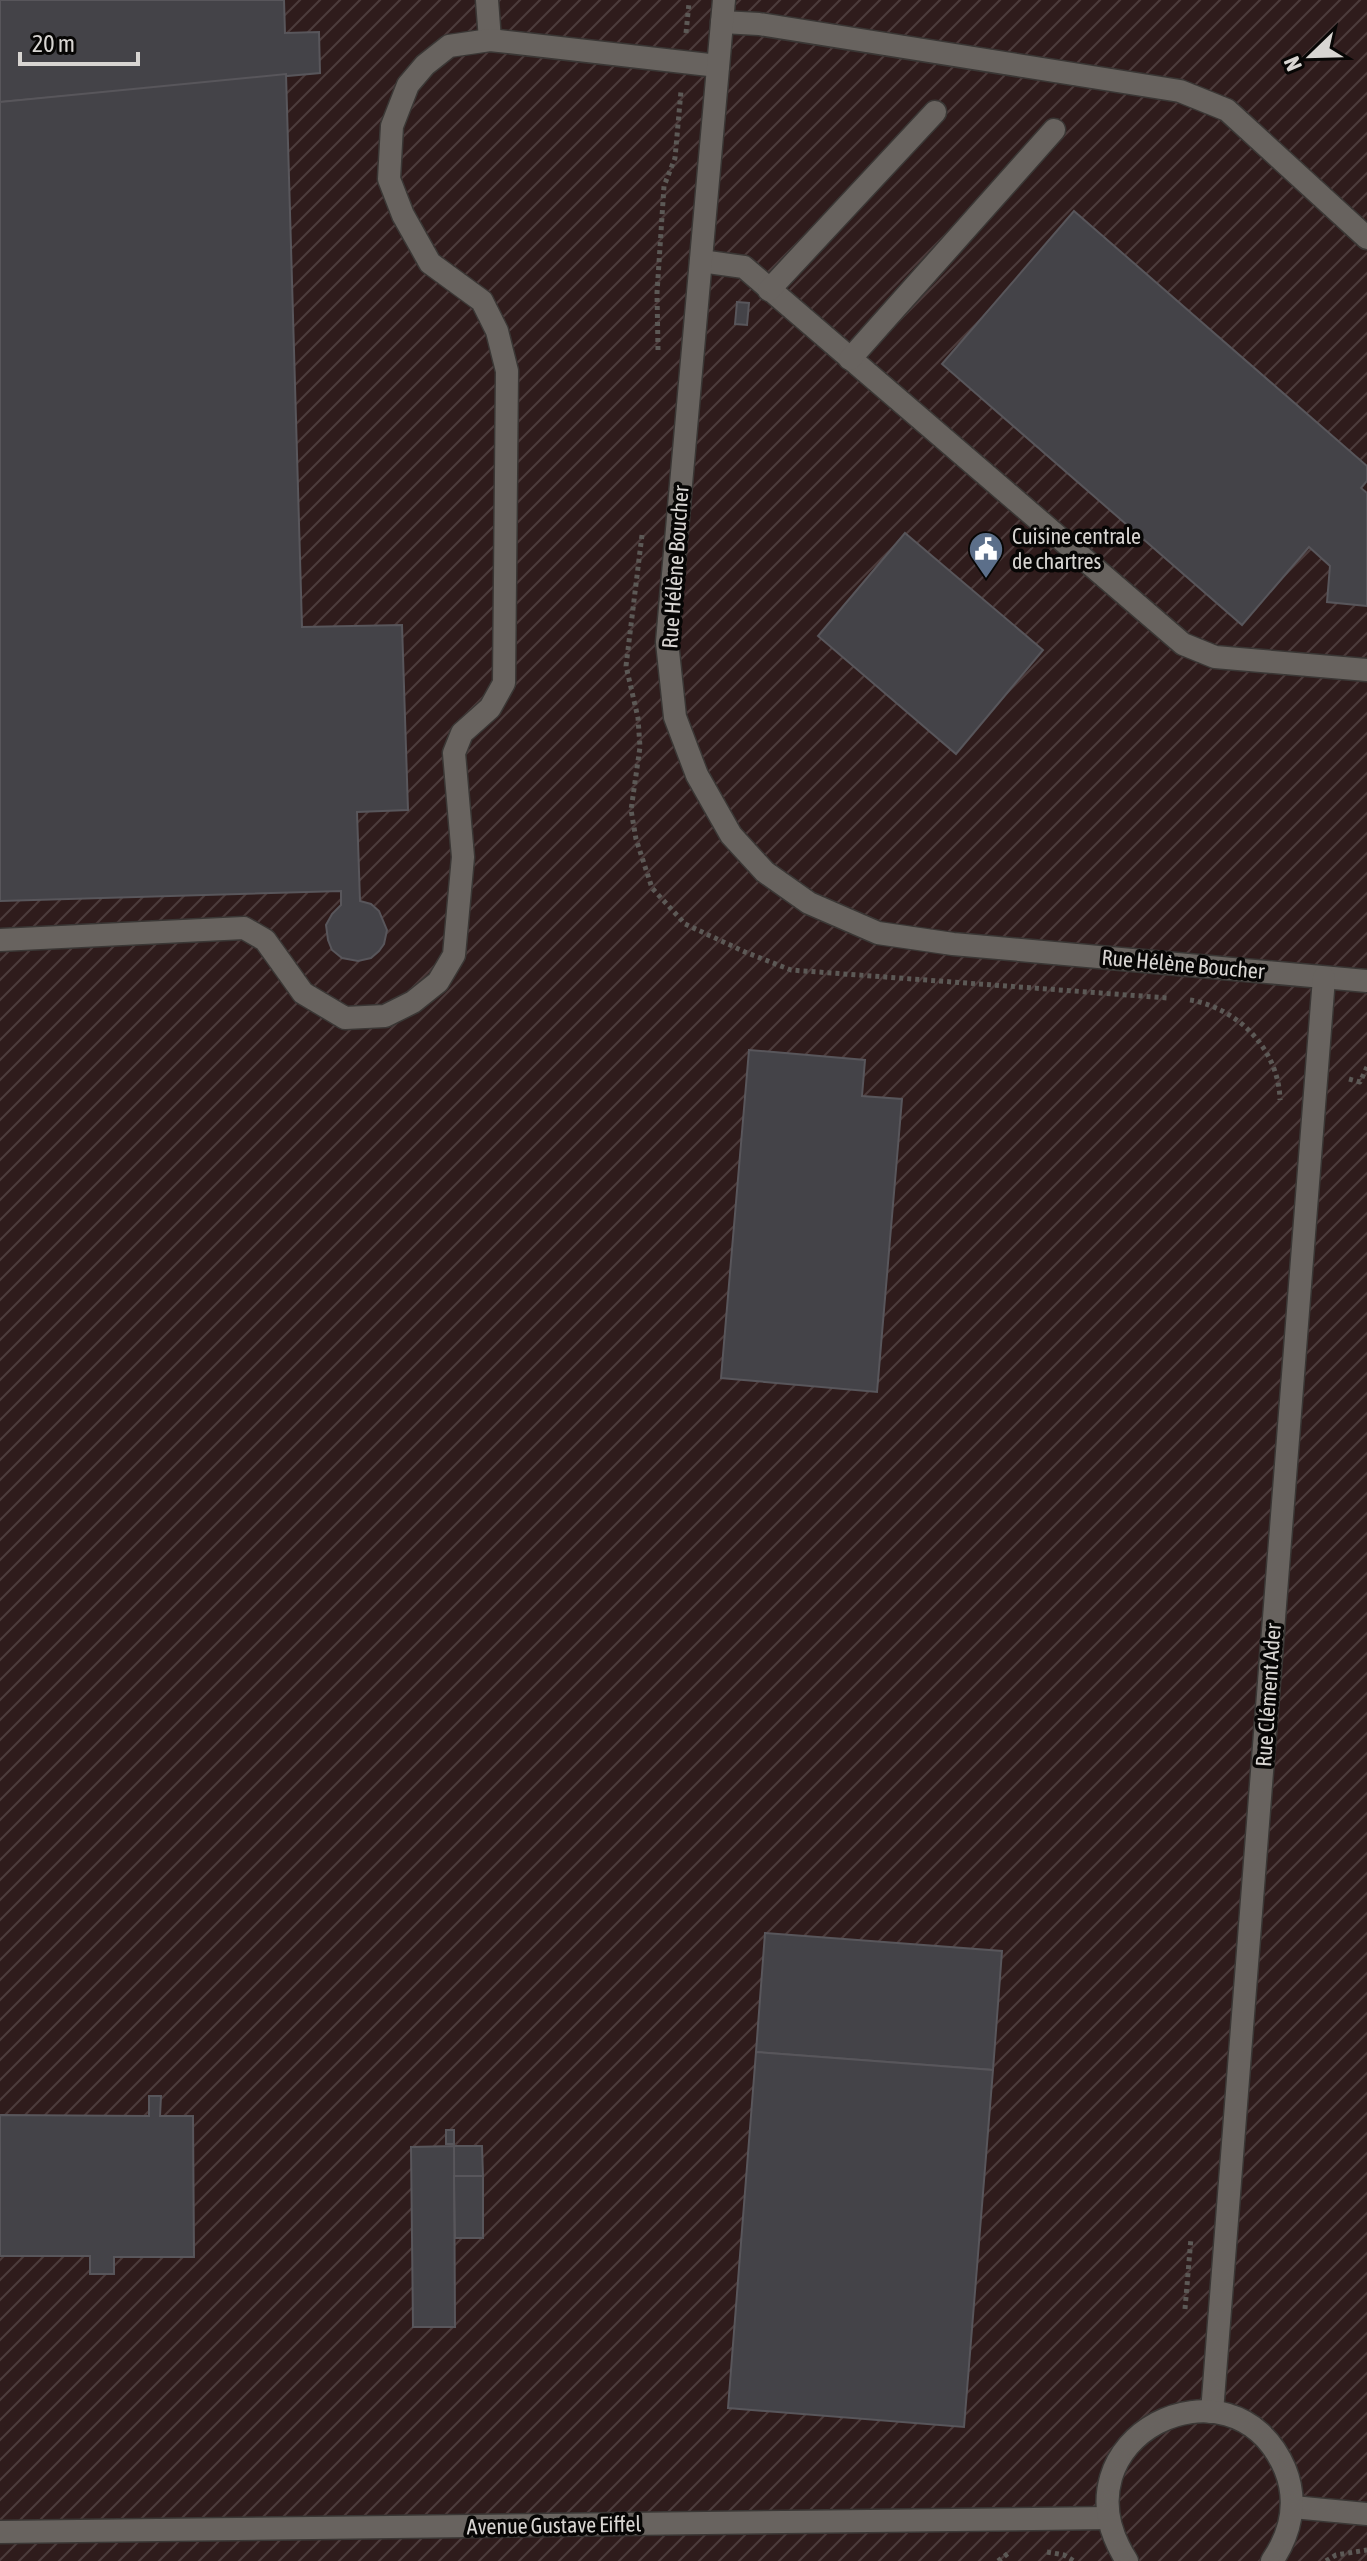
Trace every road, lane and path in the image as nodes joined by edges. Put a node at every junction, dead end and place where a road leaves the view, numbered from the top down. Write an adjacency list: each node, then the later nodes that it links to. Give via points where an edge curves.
1 (487, 0): 4 (street)
2 (689, 0): 5 (path)
3 (723, 11): 6 (street, Rue Hélène Boucher); 9 (street, via 759,24 1180,91 1227,110)
4 (490, 40): 5 (street); 16 (street, via 449,46 408,85 392,126 389,179 430,263 482,301 497,331 507,371 504,683 490,708 462,733 454,753 463,857 454,955 438,982 413,1002 385,1016 345,1018 303,993 265,940 244,928)
5 (683, 61): 6 (street); 12 (path, via 675,158 664,186)
6 (718, 66): 10 (street, Rue Hélène Boucher)
7 (935, 112): 11 (street)
8 (1054, 130): 13 (street)
9 (1367, 238)
10 (701, 261): 11 (street, via 744,267); 17 (street, Rue Hélène Boucher, via 667,642 675,717 697,775 731,835 765,872 809,903 878,933)
11 (769, 290): 13 (street)
12 (658, 358)
13 (850, 359): 15 (street, via 1183,644 1215,657)
14 (643, 524): 21 (path, via 626,666 640,747 631,810 652,888 685,924 791,970 1195,1000 1240,1020 1255,1035 1277,1076)
15 (1367, 670)
16 (0, 940)
17 (1324, 978): 18 (street, Rue Hélène Boucher); 24 (street, Rue Clément Ader)
18 (1367, 981)
19 (1367, 1067): 20 (path, via 1360,1082)
20 (1349, 1079)
21 (1280, 1110)
22 (1191, 2231): 23 (path)
23 (1185, 2309)
24 (1212, 2412): 25 (street, via 1238,2419 1261,2434 1289,2480); 27 (street, via 1185,2412 1137,2435 1120,2456 1110,2481)
25 (1293, 2507): 26 (street); 31 (street, via 1287,2535)
26 (1367, 2514)
27 (1108, 2518): 28 (street, Avenue Gustave Eiffel); 30 (street)
28 (0, 2532)
29 (1367, 2550): 32 (path)
30 (1127, 2561)
31 (1272, 2561)
32 (1326, 2561)

